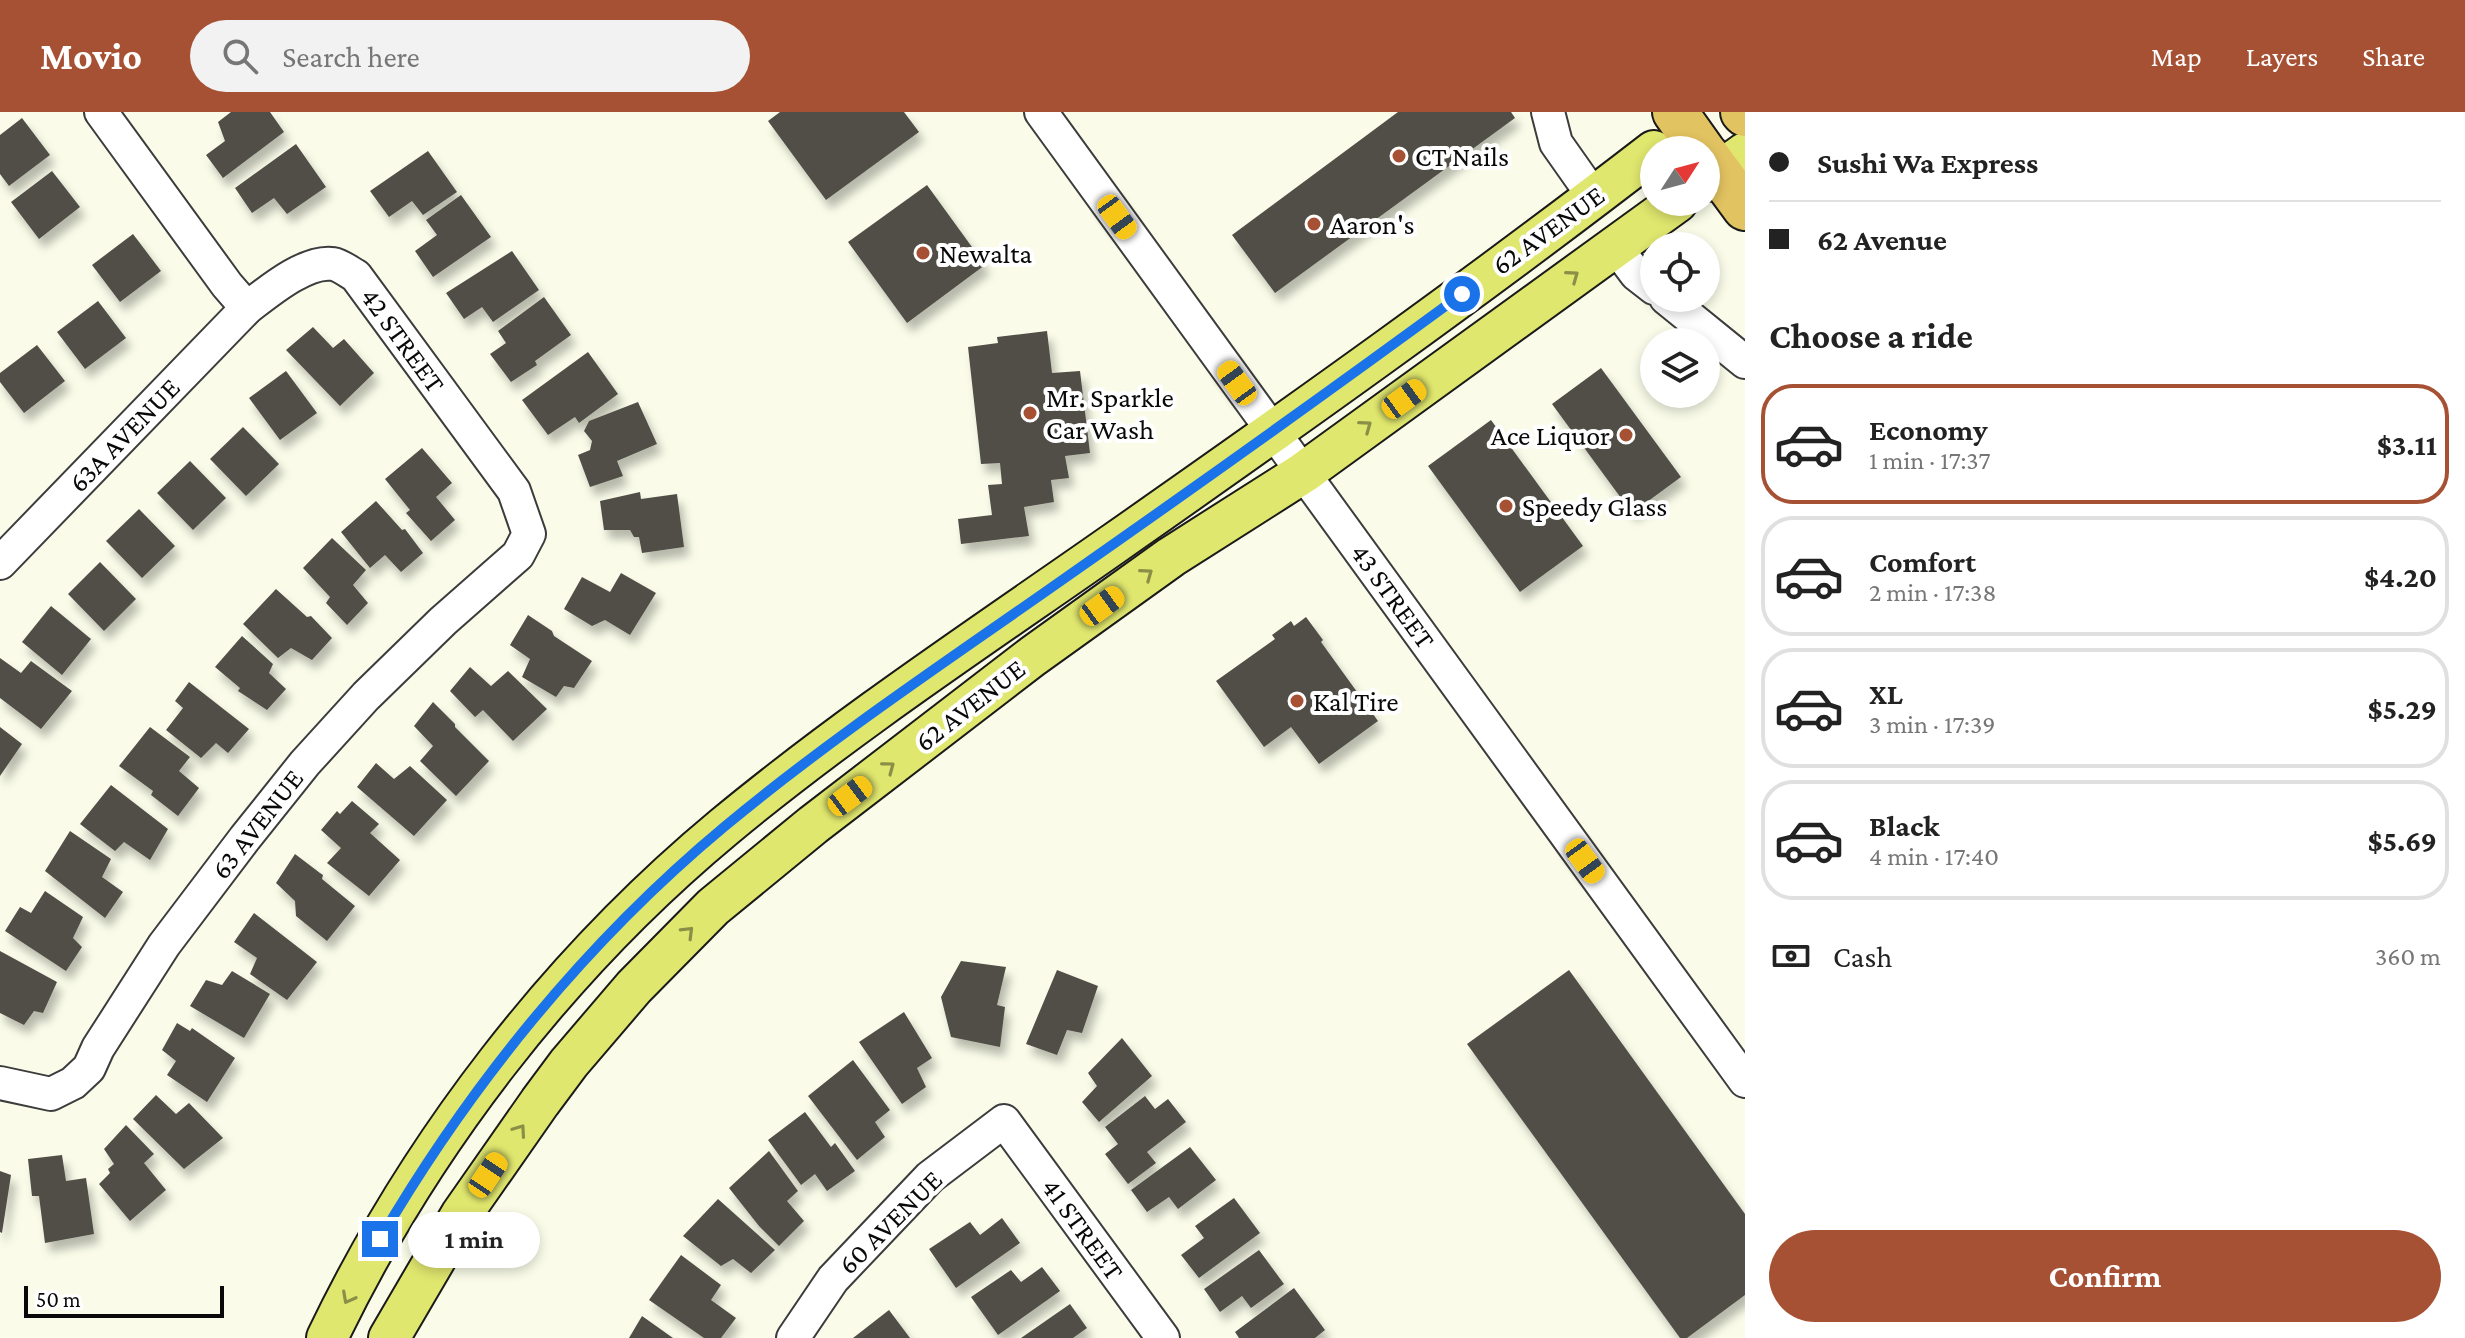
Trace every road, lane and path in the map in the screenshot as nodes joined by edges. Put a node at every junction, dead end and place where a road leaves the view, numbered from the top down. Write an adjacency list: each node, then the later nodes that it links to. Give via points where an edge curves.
1 (101, 112): 11 (street)
2 (1041, 112): 14 (street, 43 STREET)
3 (1548, 112): 6 (street, via 1556,143)
4 (1640, 174): 6 (main road, 62 AVENUE)
5 (1720, 177): 7 (highway)
6 (1594, 197): 14 (main road, 62 AVENUE)
7 (1745, 208)
8 (1657, 216): 9 (main road, 62 AVENUE)
9 (1615, 246): 10 (street); 15 (main road, 62 AVENUE, one-way to 9)
10 (1640, 277)
11 (247, 308): 16 (street, 42 STREET, via 314,266 334,264 356,276 514,491 529,534); 17 (street, 63A AVENUE)
12 (1683, 312): 13 (street)
13 (1745, 362)
14 (1273, 432): 15 (street, 43 STREET); 21 (main road, 62 AVENUE, one-way to 21, via 831,744 724,827 637,906 571,975 482,1084 396,1213)
15 (1303, 473): 18 (street, 43 STREET); 22 (main road, 62 AVENUE, one-way to 15, via 461,1215 554,1082 634,987 713,907 1033,656 1171,557)
16 (518, 555): 19 (street, 63 AVENUE, via 366,696 305,763 164,945 89,1068 51,1094)
17 (0, 563)
18 (1745, 1081)
19 (10, 1086)
20 (1004, 1121): 23 (street, 60 AVENUE, via 930,1177 833,1279); 24 (street, 41 STREET)
21 (327, 1338)
22 (389, 1338)
23 (793, 1338)
24 (1163, 1338)

